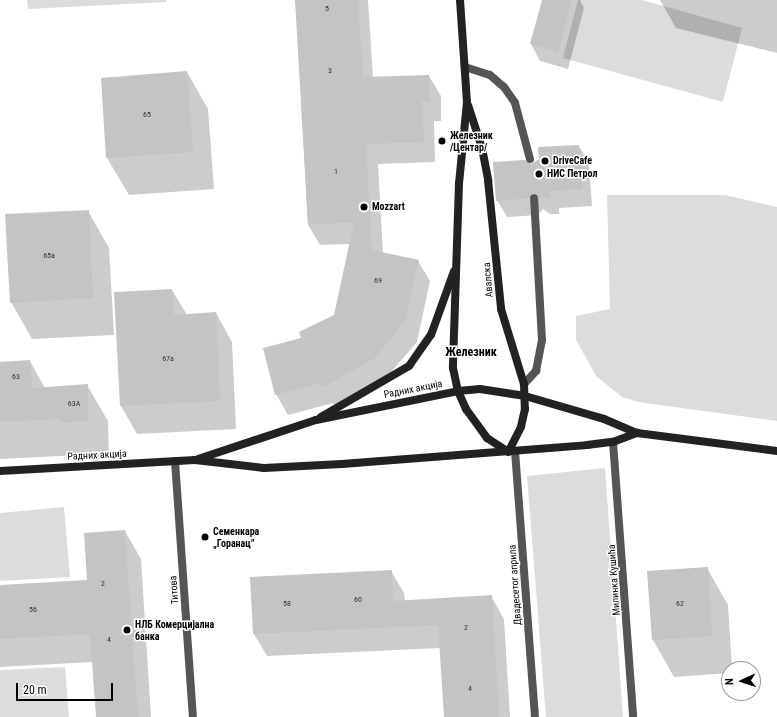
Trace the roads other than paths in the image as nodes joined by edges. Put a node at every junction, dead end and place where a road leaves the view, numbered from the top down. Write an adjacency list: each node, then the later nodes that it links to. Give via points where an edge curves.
1 (460, 0): 2 (main road, Авалска)
2 (464, 67): 3 (main road, Авалска); 4 (street, via 490,75 504,87 515,103)
3 (467, 102): 6 (main road, Авалска, via 459,183); 7 (main road, Авалска, via 482,148 488,180 501,309)
4 (530, 159)
5 (534, 198): 7 (street, via 542,340 536,370)
6 (458, 261): 8 (main road, Авалска, via 452,345); 10 (main road, via 431,335 409,366)
7 (524, 384): 9 (main road, Авалска)
8 (458, 391): 9 (main road, Радних акција, via 497,390); 10 (main road, Радних акција); 13 (main road, Авалска, via 466,409 487,438)
9 (525, 396): 11 (main road, Радних акција, via 604,419); 13 (main road, Авалска, via 521,427)
10 (316, 420): 15 (main road, Радних акција)
11 (637, 433): 12 (main road, Радних акција); 14 (main road, Радних акција)
12 (613, 442): 13 (main road, Радних акција); 20 (street, Милинка Кушића)
13 (512, 451): 15 (main road, Радних акција, via 264,468); 19 (street, Двадесетог априла)
14 (777, 451)
15 (195, 460): 16 (main road, Радних акција)
16 (175, 461): 17 (main road, Радних акција); 18 (street, Титова)
17 (0, 471)
18 (193, 717)
19 (535, 717)
20 (633, 717)

